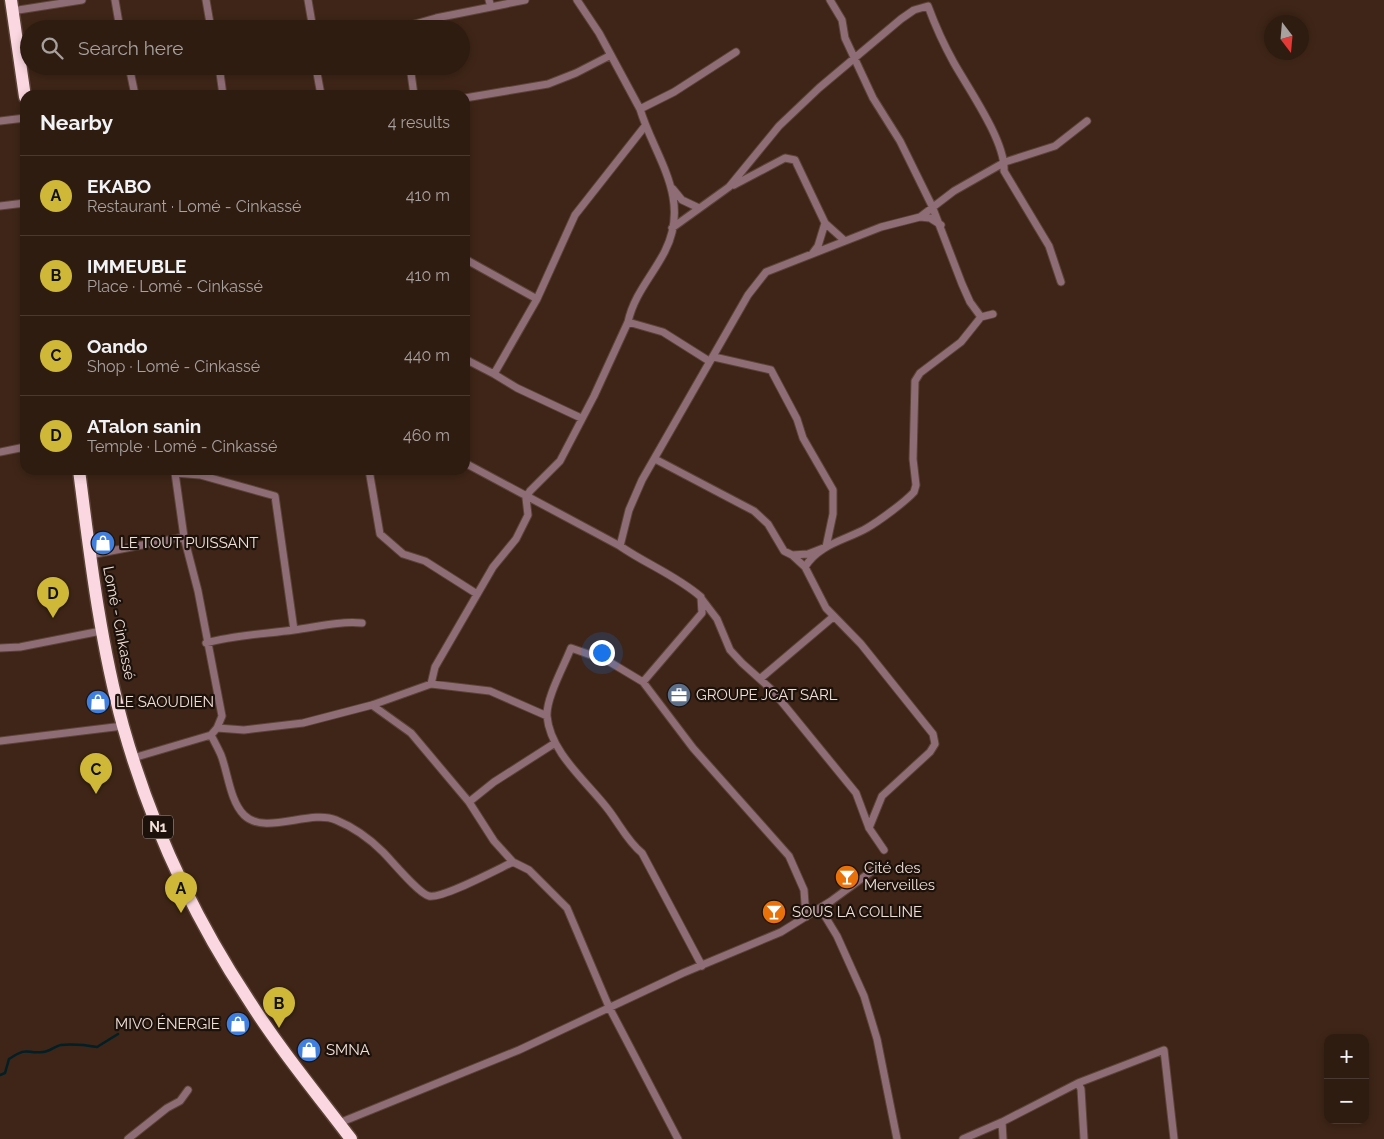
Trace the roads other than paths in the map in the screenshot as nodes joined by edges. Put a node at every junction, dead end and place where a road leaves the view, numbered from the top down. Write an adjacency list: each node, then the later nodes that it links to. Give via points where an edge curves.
1 (82, 0): 9 (street)
2 (115, 0): 10 (street)
3 (206, 0): 11 (street)
4 (308, 0): 12 (street)
5 (525, 0): 8 (street)
6 (577, 0): 15 (street)
7 (830, 0): 16 (street, via 842,20 845,38)
8 (490, 4): 13 (street)
9 (12, 5): 17 (highway)
10 (118, 20)
11 (209, 20)
12 (311, 20)
13 (429, 20)
14 (736, 52): 29 (street, via 674,92)
15 (611, 55): 28 (street, via 548,84); 29 (street)
16 (854, 58): 34 (street, via 901,19 928,6 953,61 995,137); 35 (street, via 779,126); 39 (street)
17 (20, 62)
18 (22, 75): 23 (highway)
19 (131, 75): 24 (street)
20 (220, 75): 25 (street)
21 (317, 75): 26 (street)
22 (411, 75): 27 (street)
23 (24, 90)
24 (134, 90)
25 (222, 90)
26 (320, 90)
27 (413, 90)
28 (470, 97)
29 (640, 109): 33 (street)
30 (20, 119): 31 (street)
31 (0, 121)
32 (1087, 121): 34 (street, via 1055,146)
33 (645, 126): 36 (street); 49 (street, via 575,215)
34 (1004, 162): 39 (street); 48 (street, via 1004,171 1050,246)
35 (730, 188): 40 (street); 42 (street, via 785,158 795,160)
36 (673, 189): 40 (street, via 682,200); 44 (street)
37 (20, 204): 38 (street)
38 (0, 206)
39 (932, 206): 41 (street); 43 (street)
40 (699, 208): 44 (street)
41 (920, 217): 43 (street, via 930,218); 45 (street)
42 (825, 223): 45 (street); 46 (street, via 818,246)
43 (941, 225): 51 (street, via 962,284)
44 (672, 228): 52 (street, via 665,251 631,306)
45 (845, 241): 46 (street)
46 (810, 256): 53 (street, via 766,272 748,295)
47 (470, 262): 49 (street)
48 (1061, 282)
49 (537, 299): 55 (street)
50 (993, 314): 51 (street)
51 (981, 317): 68 (street, via 961,342 920,373 916,381 912,430 914,492 868,528)
52 (628, 322): 53 (street, via 663,332); 56 (street)
53 (712, 359): 59 (street); 68 (street, via 771,370 803,438 833,490 832,520)
54 (470, 362): 55 (street)
55 (494, 374): 56 (street)
56 (581, 418): 65 (street, via 560,460)
57 (20, 448): 58 (street)
58 (0, 452)
59 (655, 459): 67 (street, via 629,510); 70 (street, via 754,511 768,524 784,551)
60 (470, 466): 65 (street)
61 (80, 475): 69 (highway, Lomé - Cinkassé / N1)
62 (175, 475): 66 (street)
63 (200, 475): 76 (street, via 275,496)
64 (370, 475): 72 (street, via 380,534 403,554 425,561)
65 (526, 498): 67 (street); 72 (street, via 528,515 520,531)
66 (184, 537): 69 (street); 78 (street, via 198,591)
67 (620, 546): 73 (street)
68 (826, 547): 70 (street, via 808,554); 71 (street, via 811,557)
69 (90, 555): 77 (highway, Lomé - Cinkassé / N1)
70 (792, 555): 71 (street)
71 (805, 566): 74 (street, via 826,608)
72 (477, 594): 82 (street, via 435,666)
73 (701, 597): 80 (street, via 717,619 730,650); 81 (street, via 702,613)
74 (834, 617): 80 (street); 92 (street, via 861,644 934,734 935,744 930,752 882,796)
75 (362, 623): 76 (street, via 341,621)
76 (294, 630): 78 (street)
77 (101, 631): 79 (street); 85 (highway, Lomé - Cinkassé / N1)
78 (206, 643): 86 (street, via 222,716)
79 (0, 648)
80 (762, 678): 92 (street, via 856,793)
81 (644, 682): 84 (street, via 608,661 571,648); 97 (street, via 693,748 789,856 804,890)
82 (431, 684): 83 (street); 84 (street, via 490,691)
83 (372, 705): 86 (street, via 304,723 244,730); 91 (street, via 411,733)
84 (547, 716): 89 (street)
85 (123, 726): 88 (street); 90 (highway, Lomé - Cinkassé / N1)
86 (217, 728): 87 (street)
87 (211, 734): 90 (street); 94 (street, via 238,808 244,816 265,823 303,818 336,820 356,830 382,850 419,891 428,896 451,891)
88 (0, 741)
89 (555, 743): 91 (street); 98 (street, via 606,806 630,843 642,853)
90 (133, 758): 103 (highway, Lomé - Cinkassé / N1, via 148,802 195,908 248,1000)
91 (469, 802): 94 (street, via 494,841)
92 (869, 828): 93 (street)
93 (884, 850)
94 (513, 862): 99 (street, via 529,870 567,908)
95 (876, 868): 96 (street)
96 (820, 908): 97 (street); 107 (street, via 837,936 864,996 877,1039)
97 (806, 918): 98 (street)
98 (702, 966): 99 (street)
99 (609, 1007): 103 (street, via 519,1050); 106 (street)
100 (1078, 1083): 102 (street); 110 (street); 111 (street, via 1164,1050)
101 (188, 1090): 104 (street, via 180,1101)
102 (1002, 1122): 108 (street); 109 (street)
103 (339, 1123): 105 (highway, Lomé - Cinkassé / N1)
104 (128, 1139)
105 (351, 1139)
106 (678, 1139)
107 (898, 1139)
108 (964, 1139)
109 (1003, 1139)
110 (1084, 1139)
111 (1174, 1139)

